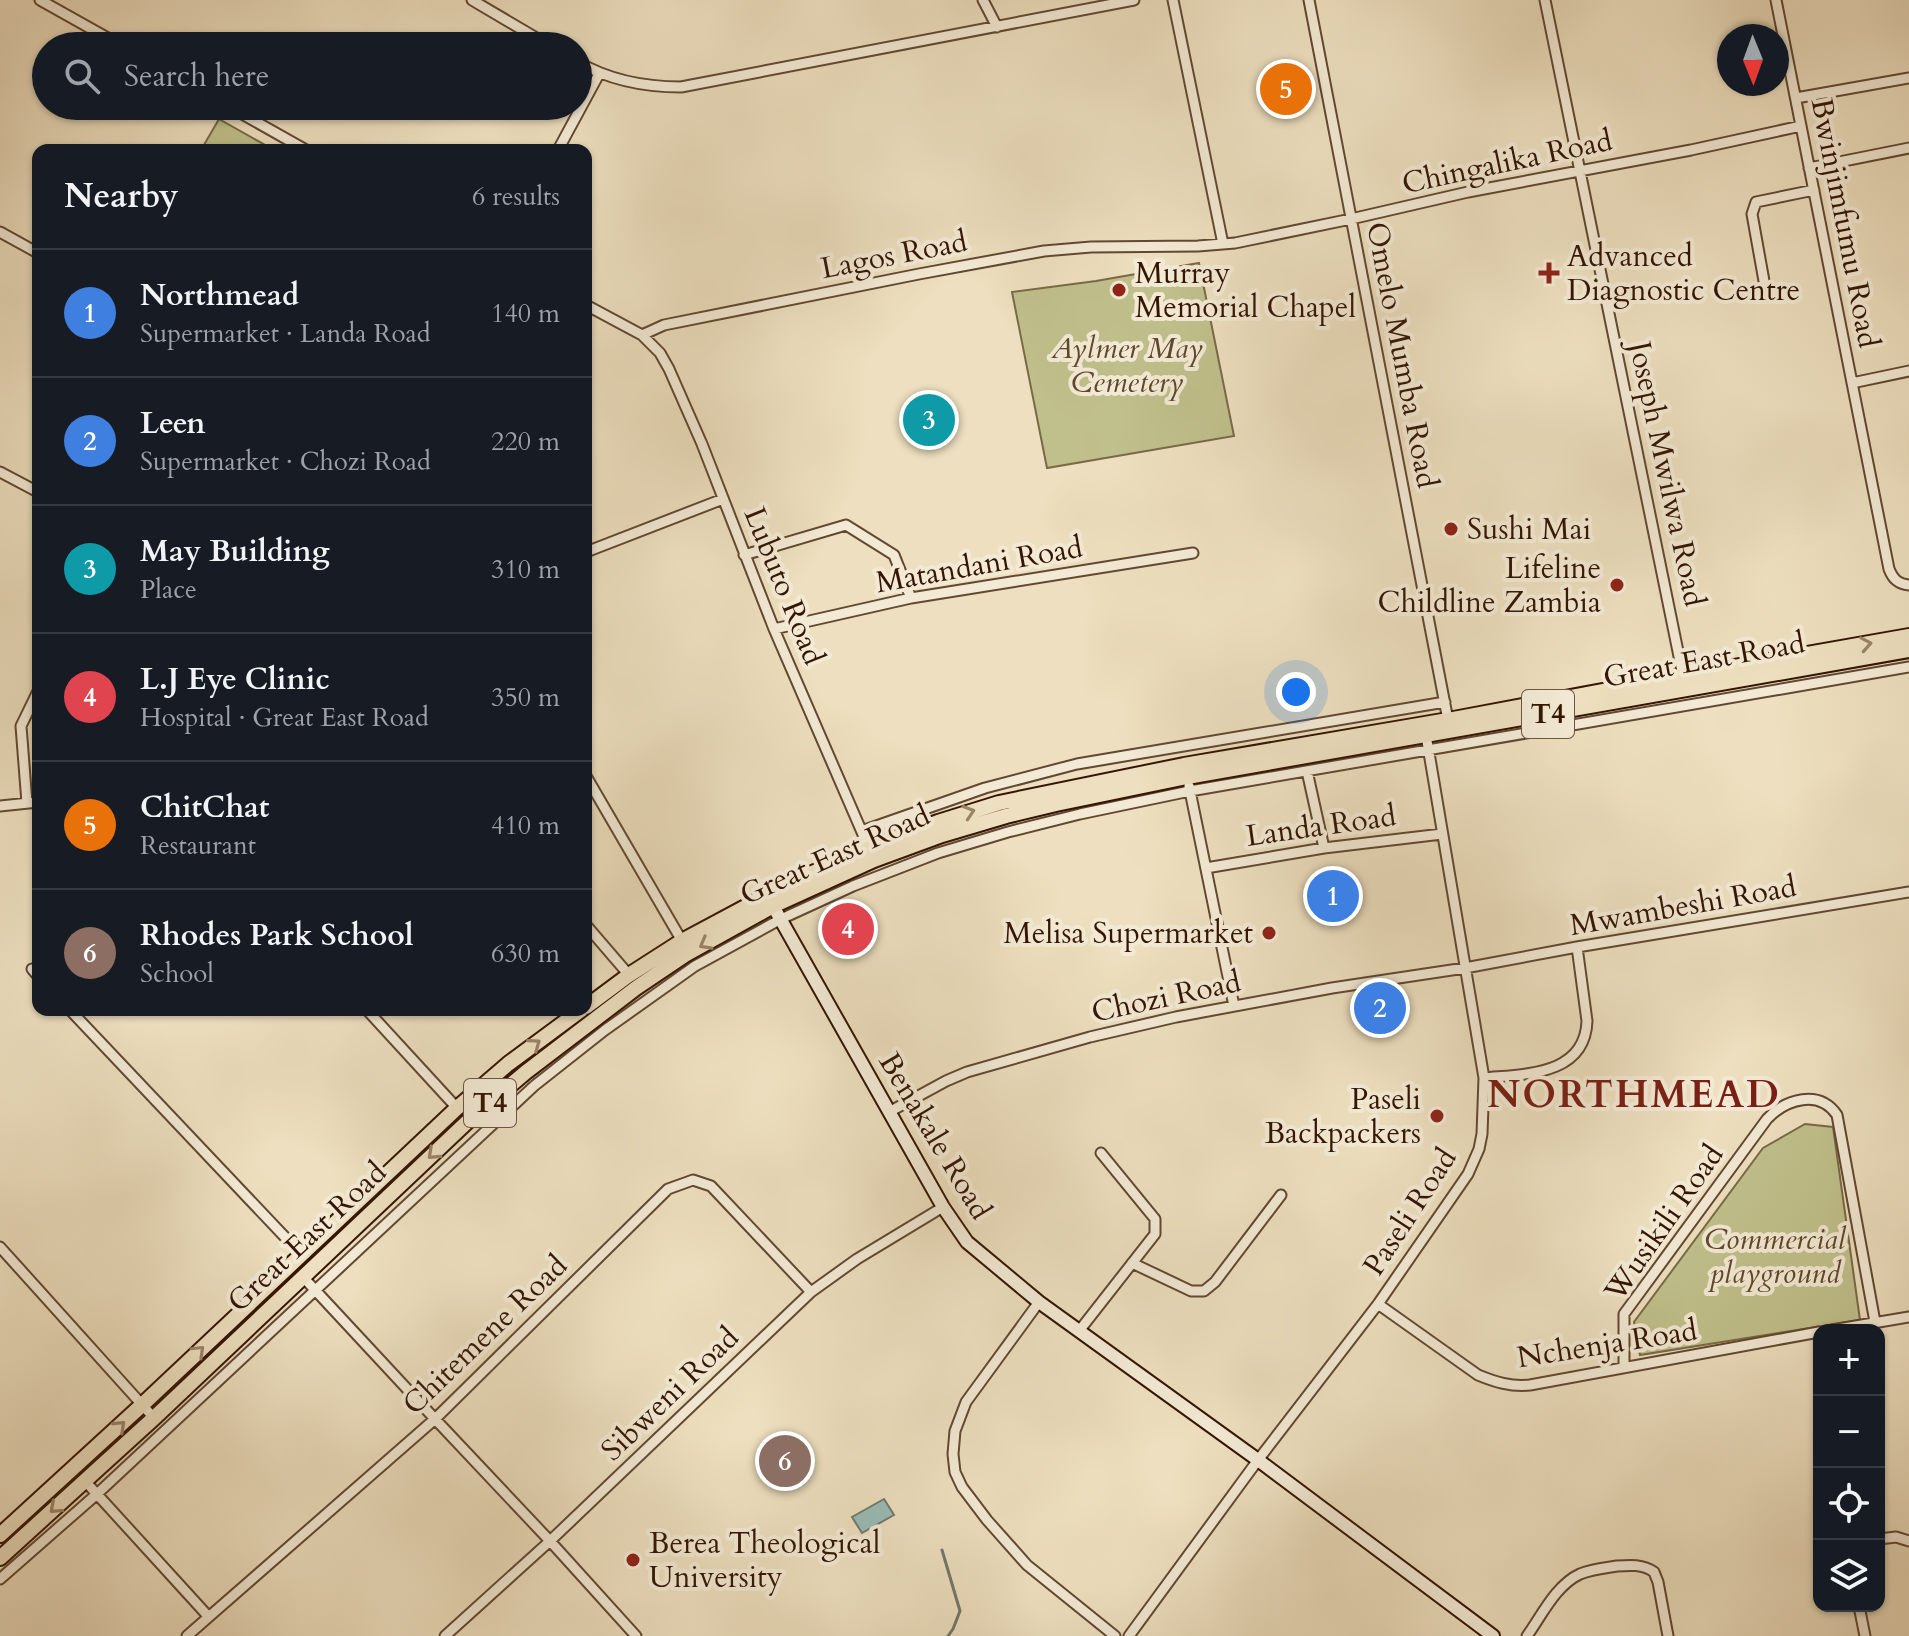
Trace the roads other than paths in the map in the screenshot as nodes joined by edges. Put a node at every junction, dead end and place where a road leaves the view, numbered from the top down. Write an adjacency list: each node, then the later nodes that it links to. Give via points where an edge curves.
1 (40, 0): 10 (street)
2 (472, 0): 11 (street)
3 (983, 0): 9 (street)
4 (1134, 0): 9 (street)
5 (1173, 0): 28 (street)
6 (1309, 0): 26 (street, Omelo Mumba Road)
7 (1545, 0): 24 (street, Joseph Mwilwa Road)
8 (1776, 0): 16 (street, Bwinjimfumu Road)
9 (997, 27): 13 (street, via 681,87)
10 (97, 32)
11 (526, 32)
12 (592, 70): 13 (street)
13 (599, 74): 15 (street)
14 (1909, 78): 16 (street)
15 (592, 87)
16 (1796, 98): 19 (street, Bwinjimfumu Road)
17 (253, 120): 20 (street)
18 (574, 120): 21 (street)
19 (1801, 126): 23 (street, Bwinjimfumu Road); 24 (street, Chingalika Road)
20 (295, 144)
21 (561, 144)
22 (1909, 148): 23 (street)
23 (1809, 168): 25 (street, Bwinjimfumu Road)
24 (1580, 171): 26 (street, Chingalika Road); 47 (street, Joseph Mwilwa Road)
25 (1814, 190): 30 (street, via 1756,202 1752,214); 34 (street, Bwinjimfumu Road)
26 (1351, 219): 28 (street, Chingalika Road); 48 (street, Omelo Mumba Road)
27 (0, 232): 29 (street)
28 (1223, 244): 32 (street, Lagos Road, via 1039,252 664,325)
29 (32, 250)
30 (1764, 281)
31 (592, 308): 32 (street)
32 (642, 335): 37 (street, Lubuto Road, via 669,369)
33 (1909, 371): 34 (street)
34 (1852, 383): 41 (street, Bwinjimfumu Road, via 1889,569 1900,584)
35 (0, 472): 36 (street)
36 (32, 489)
37 (723, 499): 38 (street); 40 (street, Lubuto Road)
38 (592, 550)
39 (1193, 553): 42 (street, Matandani Road)
40 (744, 555): 42 (street, via 846,525 894,555); 43 (street, Lubuto Road)
41 (1909, 585)
42 (911, 598): 43 (street, Matandani Road)
43 (774, 629): 59 (street, Lubuto Road)
44 (1909, 636): 47 (main road, Great East Road / T4, one-way to 44)
45 (1909, 650): 51 (main road, Great East Road / T4)
46 (1909, 667): 51 (street)
47 (1683, 676): 50 (main road, Great East Road / T4)
48 (1445, 702): 50 (street, Omelo Mumba Road); 59 (street, via 1077,764 985,788)
49 (32, 703): 56 (street, via 21,726)
50 (1448, 720): 54 (main road, Great East Road / T4)
51 (1427, 742): 52 (main road, Great East Road / T4); 60 (street, Paseli Road)
52 (1331, 759): 53 (street); 54 (main road, Great East Road / T4)
53 (1307, 771): 54 (street); 61 (street)
54 (1187, 778): 62 (main road, Great East Road / T4, via 999,803 938,822); 63 (street); 65 (street, via 938,853)
55 (592, 786): 67 (street)
56 (32, 797)
57 (32, 803): 58 (street)
58 (0, 806)
59 (862, 831): 62 (street, Lubuto Road)
60 (1442, 834): 61 (street, Landa Road); 69 (street, Paseli Road)
61 (1324, 848): 63 (street, Landa Road)
62 (872, 854): 65 (main road, Great East Road / T4); 67 (main road, Great East Road / T4, via 794,881)
63 (1206, 868): 72 (street)
64 (1909, 892): 68 (street, Mwambeshi Road)
65 (777, 913): 78 (street, Benakale Road); 85 (main road, Great East Road / T4, one-way to 85, via 685,955 526,1072); 86 (street, via 695,966 546,1077)
66 (592, 932): 70 (street)
67 (682, 941): 70 (main road, Great East Road / T4)
68 (1577, 947): 69 (street, Mwambeshi Road); 76 (street, via 1587,1021 1576,1052 1552,1069)
69 (1465, 968): 72 (street, Chozi Road); 76 (street, Paseli Road)
70 (629, 975): 71 (main road, Great East Road / T4)
71 (592, 1002)
72 (1234, 1006): 78 (street, Chozi Road, via 1090,1037 956,1075)
73 (76, 1016): 83 (street)
74 (373, 1016): 77 (street)
75 (573, 1016): 77 (main road, Great East Road / T4, one-way to 75)
76 (1484, 1078): 89 (street, Paseli Road, via 1475,1162)
77 (457, 1108): 83 (main road, Great East Road / T4)
78 (889, 1112): 81 (street, Benakale Road)
79 (1101, 1153): 84 (street, via 1155,1219 1155,1234)
80 (1281, 1195): 84 (street, via 1204,1291 1191,1291)
81 (943, 1207): 87 (street, Sibweni Road); 88 (street, Benakale Road, via 967,1242)
82 (0, 1247): 96 (street)
83 (301, 1254): 96 (main road, Great East Road / T4, one-way to 83)
84 (1132, 1263): 93 (street)
85 (303, 1277): 86 (street); 97 (main road, Great East Road / T4)
86 (314, 1289): 98 (street); 101 (street)
87 (811, 1292): 98 (street, Chitemene Road, via 711,1186 693,1180 668,1189); 104 (street, Sibweni Road)
88 (1039, 1302): 93 (street, Benakale Road); 113 (street, via 966,1402 955,1431 955,1472 987,1520 1027,1565)
89 (1378, 1304): 95 (street, Nchenja Road, via 1495,1382 1530,1385); 99 (street, Paseli Road)
90 (1909, 1317): 91 (street)
91 (1875, 1322): 92 (street); 95 (street, Wusikili Road, via 1837,1115 1824,1103 1803,1099 1767,1119 1624,1314)
92 (1864, 1324)
93 (1079, 1331): 99 (street, Benakale Road)
94 (1813, 1333): 95 (street, Nchenja Road)
95 (1624, 1367)
96 (142, 1405): 97 (street); 102 (main road, Great East Road / T4, one-way to 96)
97 (154, 1418): 100 (main road, Great East Road / T4)
98 (435, 1419): 104 (street); 109 (street, Chitemene Road)
99 (1258, 1460): 114 (street, Paseli Road); 115 (street, Benakale Road)
100 (85, 1481): 101 (street); 106 (main road, Great East Road / T4, one-way to 106)
101 (97, 1494): 107 (street); 109 (street)
102 (0, 1535)
103 (1885, 1538): 105 (street)
104 (550, 1541): 111 (street, Sibweni Road); 112 (street)
105 (1909, 1541)
106 (0, 1558)
107 (0, 1579)
108 (1860, 1612): 118 (street)
109 (208, 1616): 110 (street, Chitemene Road)
110 (187, 1636)
111 (445, 1636)
112 (636, 1636)
113 (1115, 1636)
114 (1129, 1636)
115 (1493, 1636)
116 (1527, 1636): 117 (street, via 1557,1593 1579,1575 1640,1566 1657,1576)
117 (1668, 1636)
118 (1865, 1636)

